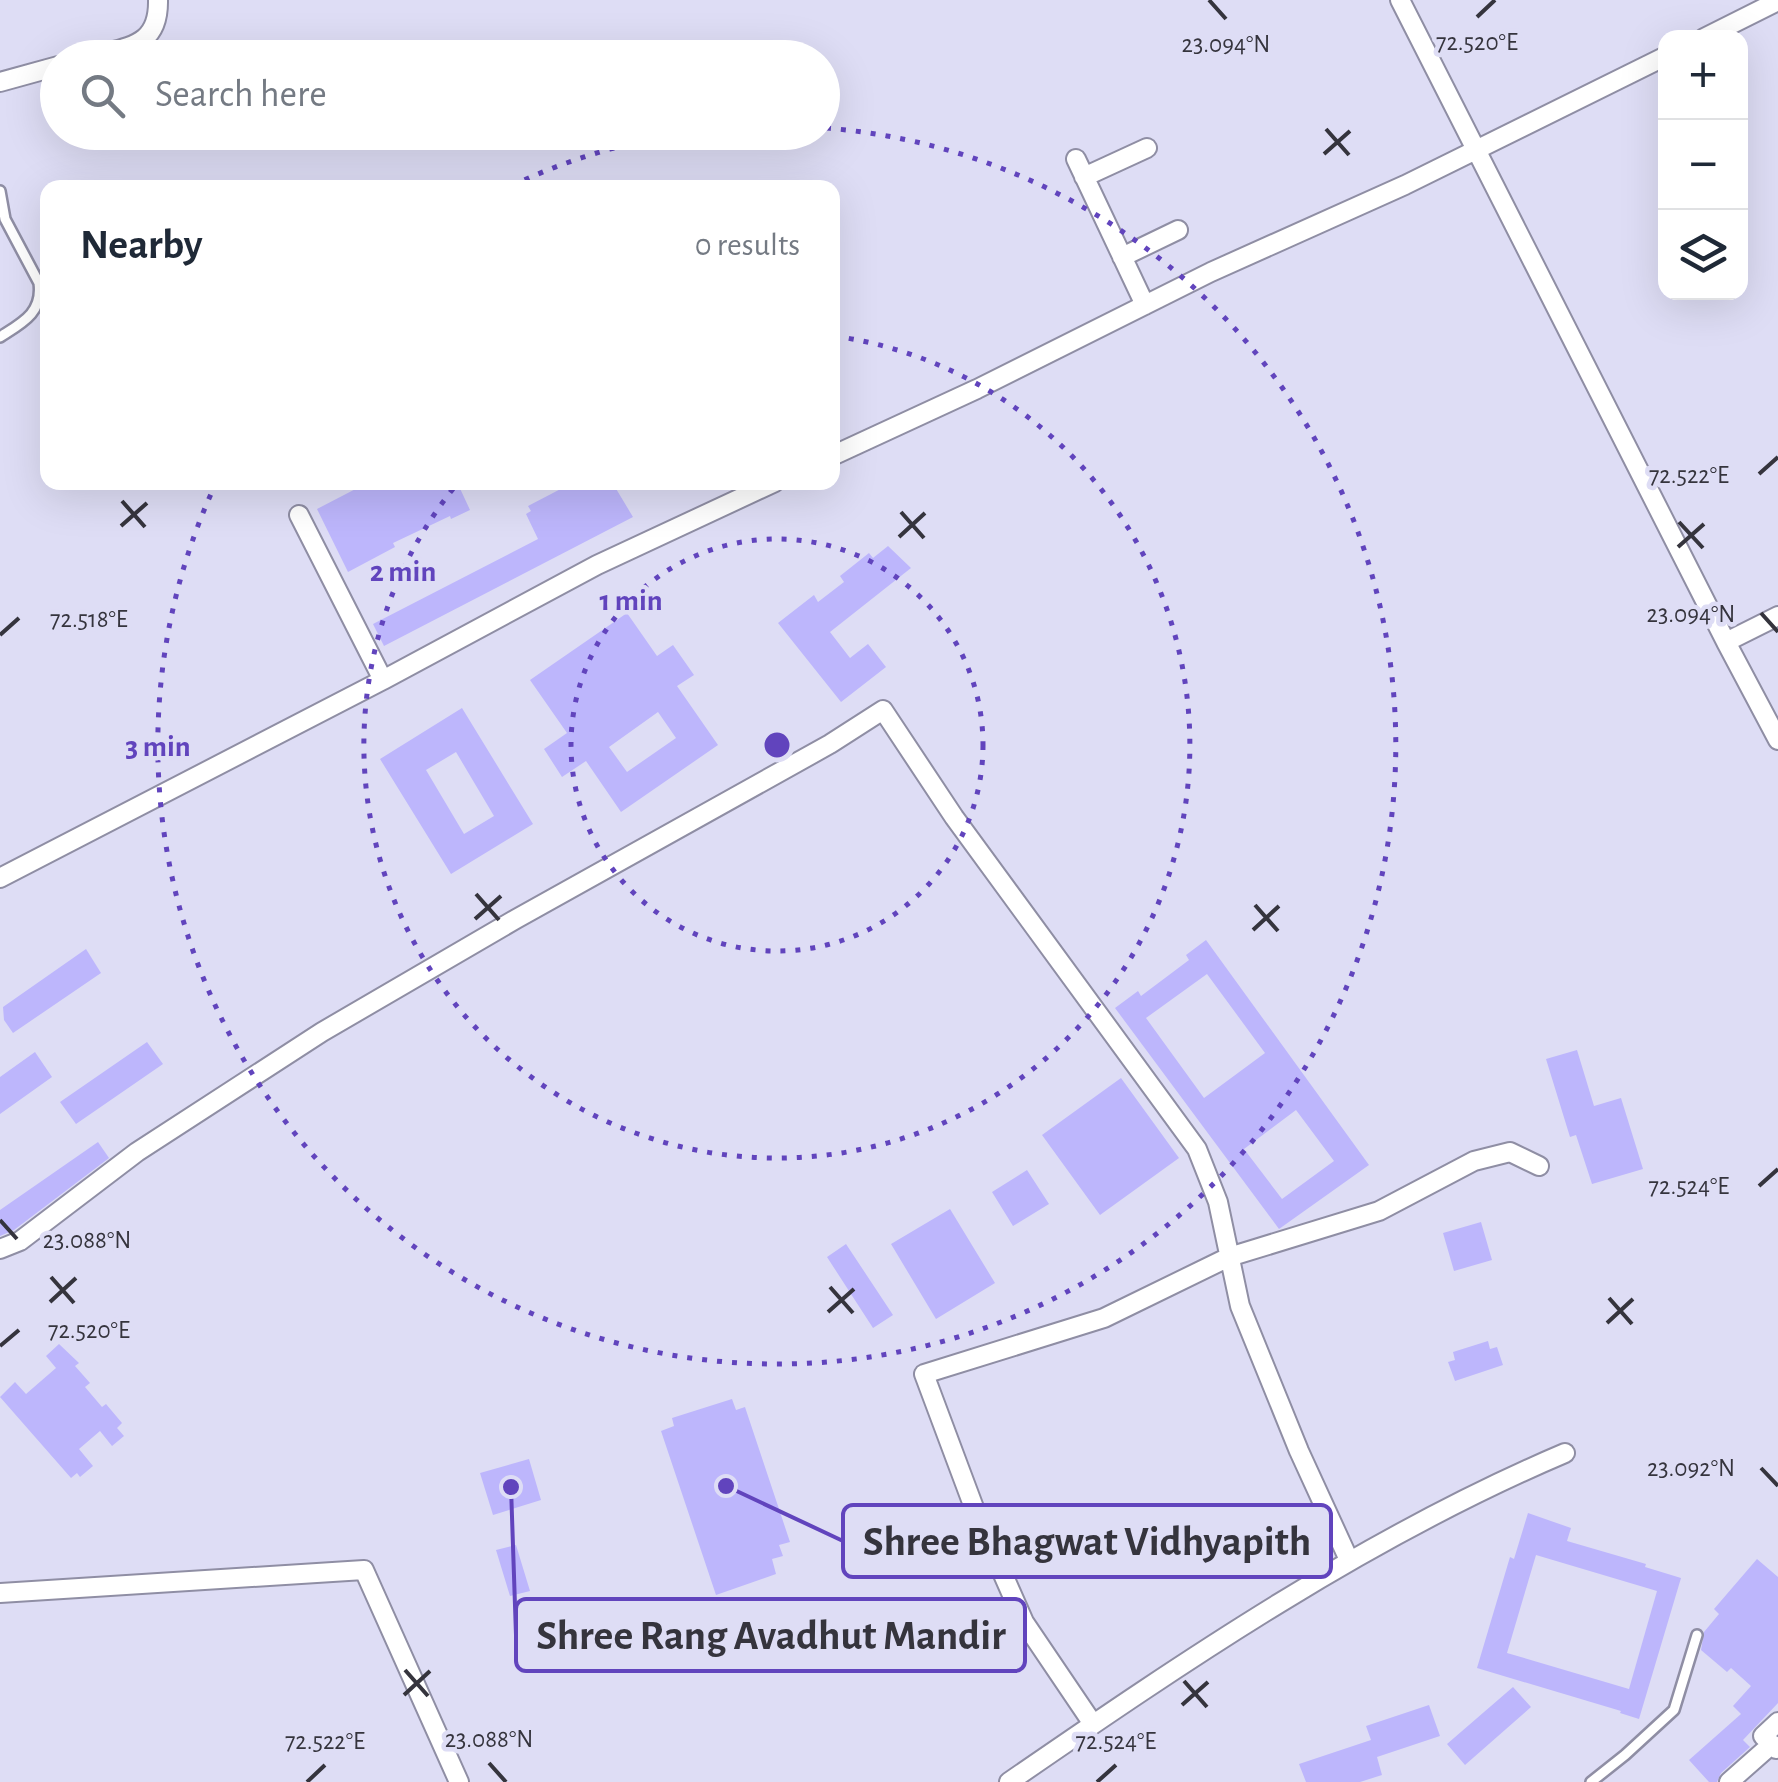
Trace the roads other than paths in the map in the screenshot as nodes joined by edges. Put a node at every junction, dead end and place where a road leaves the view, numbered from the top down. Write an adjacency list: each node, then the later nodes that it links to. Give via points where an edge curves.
1 (158, 0): 5 (street, via 158,22)
2 (1400, 0): 10 (street)
3 (1778, 1): 4 (street)
4 (1720, 30)
5 (145, 40)
6 (1658, 60): 10 (street)
7 (40, 71): 8 (street)
8 (0, 82)
9 (1147, 148): 12 (street)
10 (1477, 150): 16 (street); 22 (street)
11 (1076, 159): 12 (street)
12 (1084, 177): 15 (street)
13 (0, 191): 17 (lane, via 5,219 40,293 30,318)
14 (1178, 230): 15 (street)
15 (1122, 257): 16 (street)
16 (1145, 305): 18 (street)
17 (0, 337)
18 (840, 452)
19 (758, 490): 23 (street, via 597,565)
20 (300, 515): 23 (street)
21 (1778, 616): 22 (street)
22 (1726, 642): 24 (street)
23 (382, 680): 25 (street)
24 (1778, 740)
25 (0, 878)
26 (1538, 1166): 28 (street, via 1510,1152 1474,1160 1380,1212)
27 (0, 1249): 28 (street, via 322,1032 883,710 1197,1149 1218,1202)
28 (1229, 1257): 30 (street, via 1240,1306); 34 (street, via 1104,1318 924,1374 1024,1622)
29 (1565, 1452): 30 (street)
30 (1349, 1560): 34 (street)
31 (0, 1593): 36 (street, via 364,1570)
32 (1698, 1635): 38 (lane, via 1674,1710)
33 (1778, 1722): 35 (street, via 1763,1736)
34 (1093, 1724): 37 (street)
35 (1775, 1747): 39 (street)
36 (459, 1782)
37 (1008, 1782)
38 (1590, 1782)
39 (1730, 1782)

